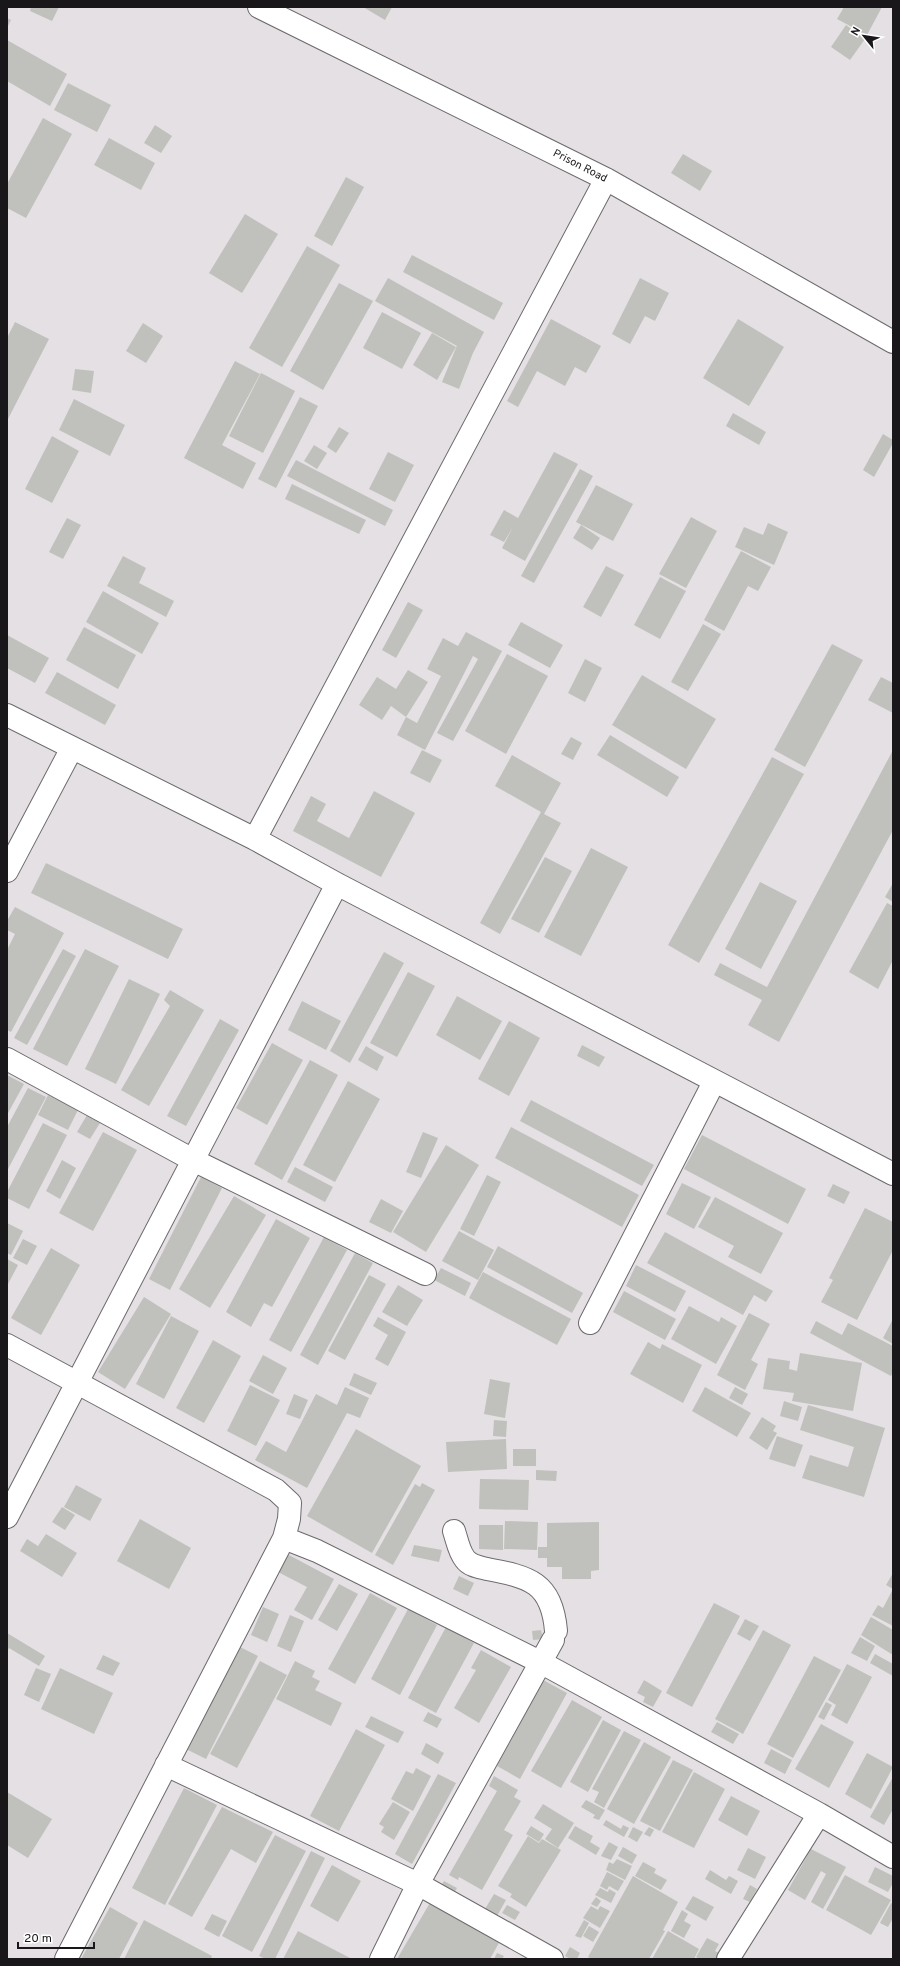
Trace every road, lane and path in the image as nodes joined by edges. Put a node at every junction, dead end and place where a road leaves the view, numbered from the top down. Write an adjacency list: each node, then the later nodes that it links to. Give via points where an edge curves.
1 (259, 7): 2 (street, Prison Road)
2 (606, 179): 3 (street, Prison Road); 6 (street)
3 (893, 342)
4 (7, 716): 5 (street)
5 (72, 748): 6 (street); 7 (street)
6 (255, 839): 8 (street)
7 (7, 871)
8 (337, 884): 10 (street); 11 (street)
9 (7, 1059): 11 (street)
10 (714, 1082): 12 (street); 14 (street)
11 (193, 1160): 13 (street); 16 (street)
12 (893, 1174)
13 (426, 1274)
14 (590, 1323)
15 (7, 1345): 16 (street)
16 (77, 1384): 17 (street); 19 (street, via 276,1490 290,1503)
17 (7, 1517)
18 (454, 1531): 20 (street, via 466,1560 475,1566 519,1575 536,1583 545,1594 554,1614 555,1635)
19 (284, 1538): 20 (street, via 317,1551); 21 (street)
20 (542, 1663): 22 (street); 24 (street)
21 (166, 1765): 24 (street); 25 (street)
22 (819, 1814): 23 (street); 28 (street)
23 (893, 1857)
24 (418, 1884): 26 (street); 27 (street)
25 (66, 1959)
26 (381, 1959)
27 (552, 1959)
28 (728, 1959)

